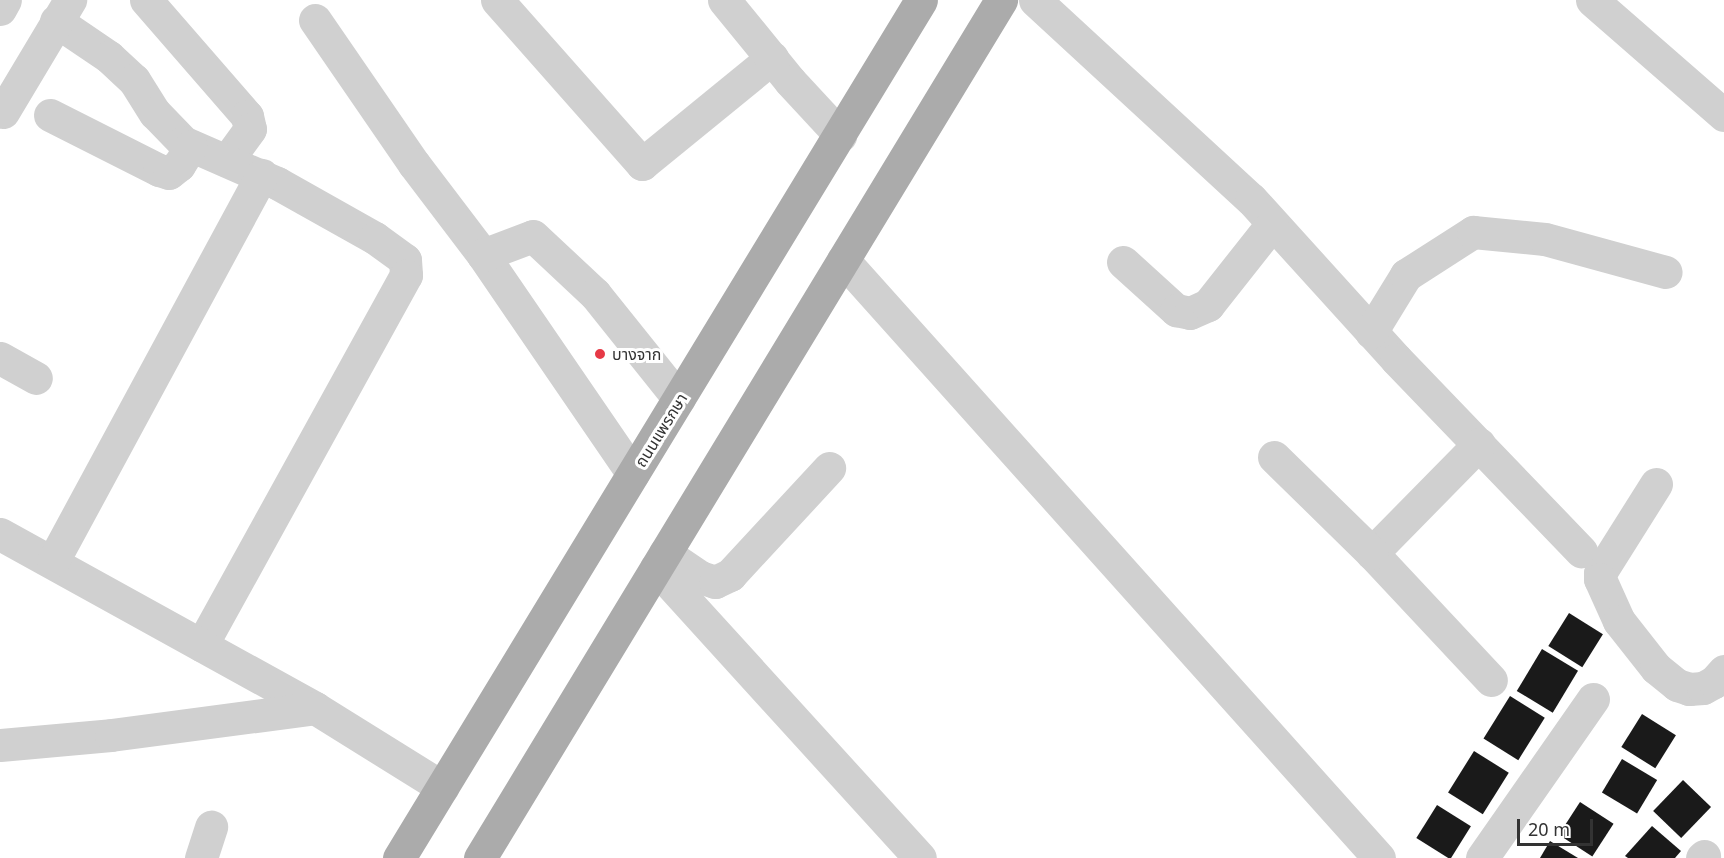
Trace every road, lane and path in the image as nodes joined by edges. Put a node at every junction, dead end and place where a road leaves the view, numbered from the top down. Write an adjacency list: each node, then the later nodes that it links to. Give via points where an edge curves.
1 (5, 0): 9 (street)
2 (146, 0): 18 (street, via 247,116 250,129)
3 (497, 0): 12 (street, via 642,164)
4 (724, 0): 12 (street)
5 (921, 0): 16 (main road, ถนนแพรกษา)
6 (1001, 0): 22 (main road)
7 (1035, 0): 20 (street, via 1251,199)
8 (1592, 0): 15 (street)
9 (0, 9)
10 (63, 10): 13 (street); 17 (street, via 134,80 155,113)
11 (315, 20): 21 (street, via 414,164)
12 (772, 58): 16 (street)
13 (3, 112)
14 (50, 115): 17 (street, via 159,170 174,169)
15 (1724, 115)
16 (840, 135): 28 (main road, ถนนแพรกษา)
17 (191, 146): 18 (street)
18 (227, 161): 19 (street)
19 (262, 176): 38 (street); 39 (street, via 375,238 405,260 406,275)
20 (1272, 224): 23 (street, via 1208,305 1190,313 1176,310); 25 (street)
21 (483, 255): 28 (street, via 533,236 595,294); 32 (street)
22 (843, 260): 37 (main road); 51 (street)
23 (1123, 262)
24 (1666, 272): 25 (street, via 1545,239 1473,232 1406,275)
25 (1371, 332): 29 (street)
26 (0, 358): 27 (street)
27 (36, 378)
28 (680, 399): 32 (main road, ถนนแพรกษา)
29 (1479, 444): 35 (street); 36 (street)
30 (1274, 457): 36 (street)
31 (828, 468): 37 (street, via 730,575 716,582)
32 (633, 474): 45 (main road, ถนนแพรกษา)
33 (1656, 484): 40 (street, via 1600,573 1600,579 1619,621 1656,668 1677,685 1703,688)
34 (2, 539): 38 (street)
35 (1581, 551)
36 (1372, 553): 41 (street)
37 (661, 560): 49 (main road); 50 (street)
38 (53, 561): 39 (street)
39 (202, 645): 43 (street)
40 (1724, 671)
41 (1491, 680)
42 (1593, 699): 52 (street)
43 (315, 708): 44 (street, via 111,735); 45 (street)
44 (0, 745)
45 (442, 787): 48 (main road, ถนนแพรกษา)
46 (211, 827): 47 (street)
47 (201, 858)
48 (399, 858)
49 (480, 858)
50 (920, 858)
51 (1379, 858)
52 (1482, 858)

